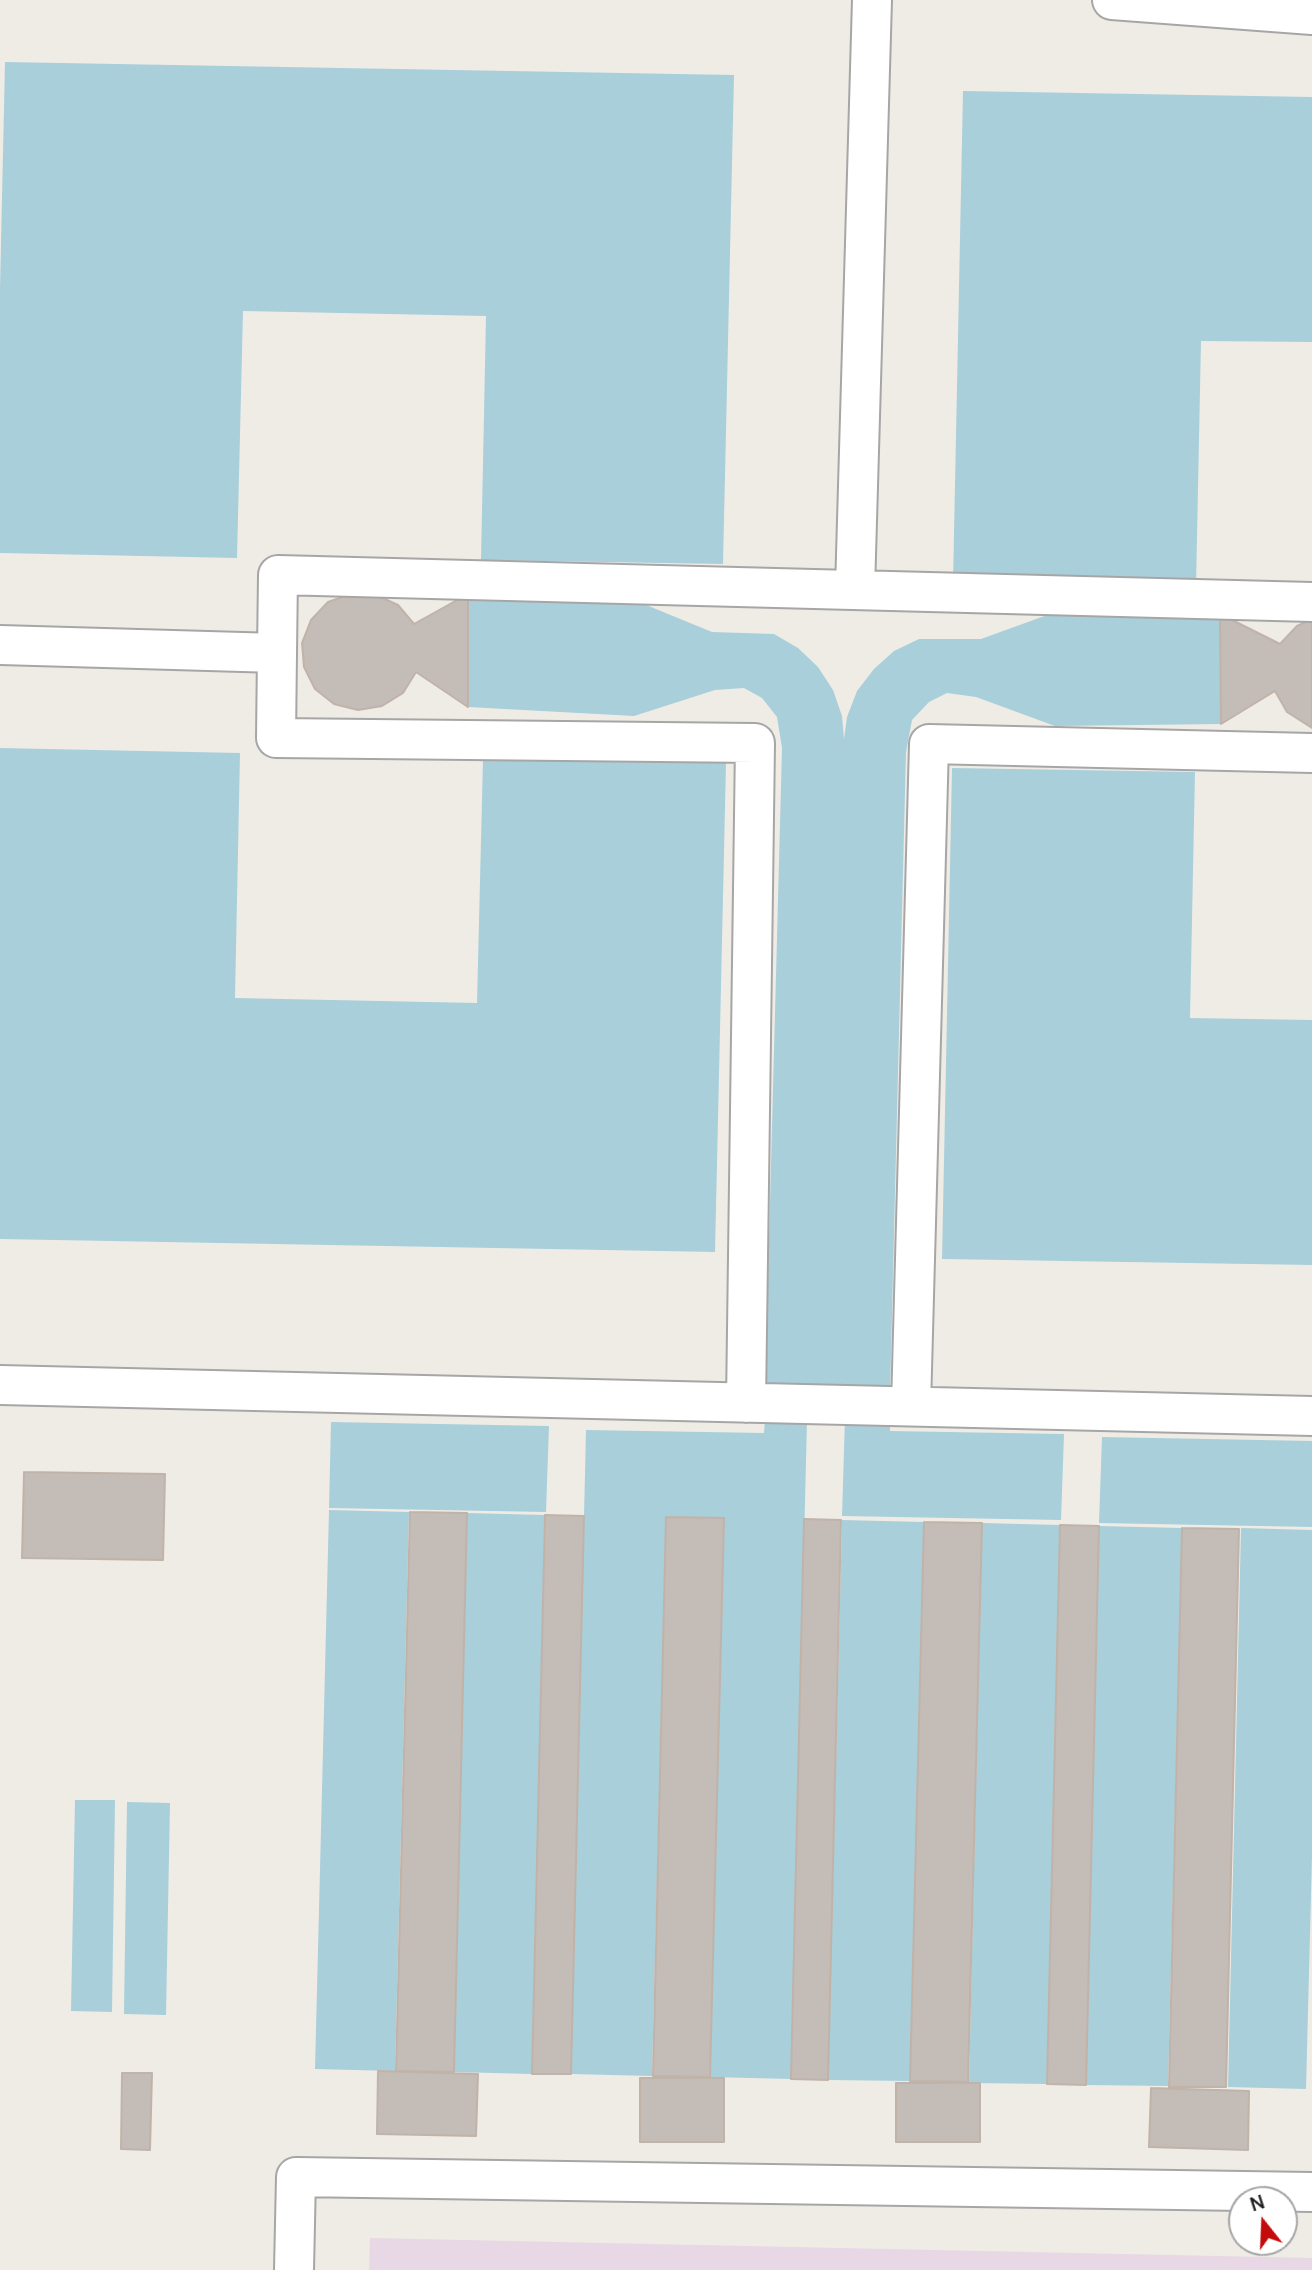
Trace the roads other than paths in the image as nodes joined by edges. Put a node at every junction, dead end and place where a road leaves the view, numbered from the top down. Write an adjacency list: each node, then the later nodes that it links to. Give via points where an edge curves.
1 (872, 0): 4 (lane)
2 (1112, 0): 3 (lane)
3 (1312, 15)
4 (855, 590): 5 (lane); 7 (lane, via 278,575)
5 (1312, 602)
6 (0, 645): 7 (lane)
7 (277, 653): 10 (lane, via 276,738 755,743)
8 (1312, 753): 11 (lane, via 929,744)
9 (0, 1385): 10 (lane)
10 (746, 1403): 11 (lane)
11 (911, 1406): 12 (lane)
12 (1312, 1416)
13 (1312, 2192): 14 (lane, via 296,2177)
14 (294, 2270)

